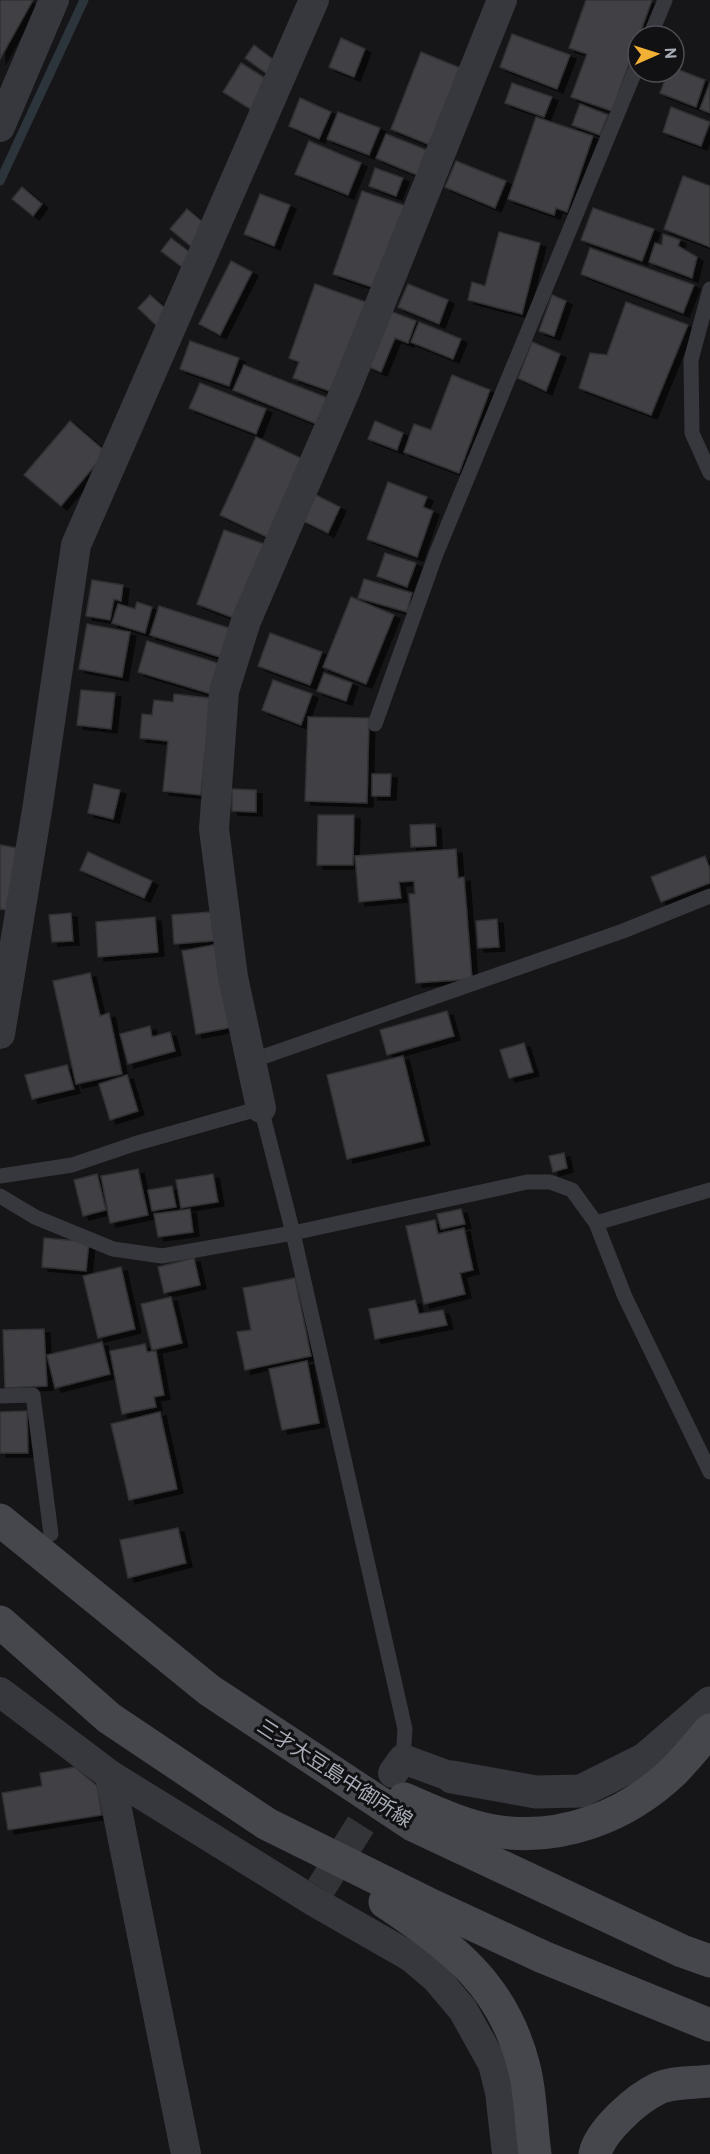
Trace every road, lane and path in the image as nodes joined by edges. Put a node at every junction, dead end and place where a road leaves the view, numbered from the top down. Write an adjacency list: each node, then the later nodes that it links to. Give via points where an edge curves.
1 (54, 0): 7 (street)
2 (314, 0): 12 (street, via 76,545)
3 (502, 0): 13 (street, via 346,389 246,621 224,691 214,829 233,977)
4 (665, 0): 5 (lane)
5 (655, 24)
6 (630, 84): 10 (lane, via 436,554)
7 (0, 127)
8 (710, 290): 9 (lane, via 691,370 692,433)
9 (710, 473)
10 (375, 724)
11 (710, 896): 13 (lane, via 623,931)
12 (0, 1034)
13 (251, 1061): 14 (street)
14 (261, 1108): 15 (lane, via 72,1165); 19 (lane)
15 (0, 1176)
16 (710, 1190): 18 (lane)
17 (0, 1196): 19 (lane, via 35,1217 113,1249 162,1256)
18 (596, 1223): 19 (lane, via 572,1190 550,1182 527,1182); 21 (lane, via 625,1297)
19 (293, 1233): 29 (lane, via 405,1729)
20 (0, 1396): 23 (lane, via 33,1395)
21 (710, 1472)
22 (0, 1520): 28 (main road, 三才大豆島中御所線, via 208,1690)
23 (51, 1533)
24 (0, 1622): 32 (main road, via 109,1718)
25 (0, 1692): 30 (street)
26 (710, 1703): 31 (street, via 645,1759 581,1791 536,1792)
27 (710, 1730): 28 (main road, via 673,1772 630,1804 589,1825 539,1834 493,1831 430,1810)
28 (319, 1763): 33 (main road, 三才大豆島中御所線, via 413,1825 682,1951)
29 (398, 1766): 31 (street)
30 (110, 1775): 36 (street); 37 (street, via 318,1895 436,1978 463,2010 493,2064)
31 (453, 1777)
32 (267, 1824): 34 (main road, via 543,1957); 38 (main road, via 431,1933 462,1958 495,1998 525,2068)
33 (710, 1960)
34 (710, 2025)
35 (710, 2081): 39 (main road, via 660,2088 627,2110 597,2144)
36 (186, 2154)
37 (507, 2154)
38 (535, 2154)
39 (595, 2154)

